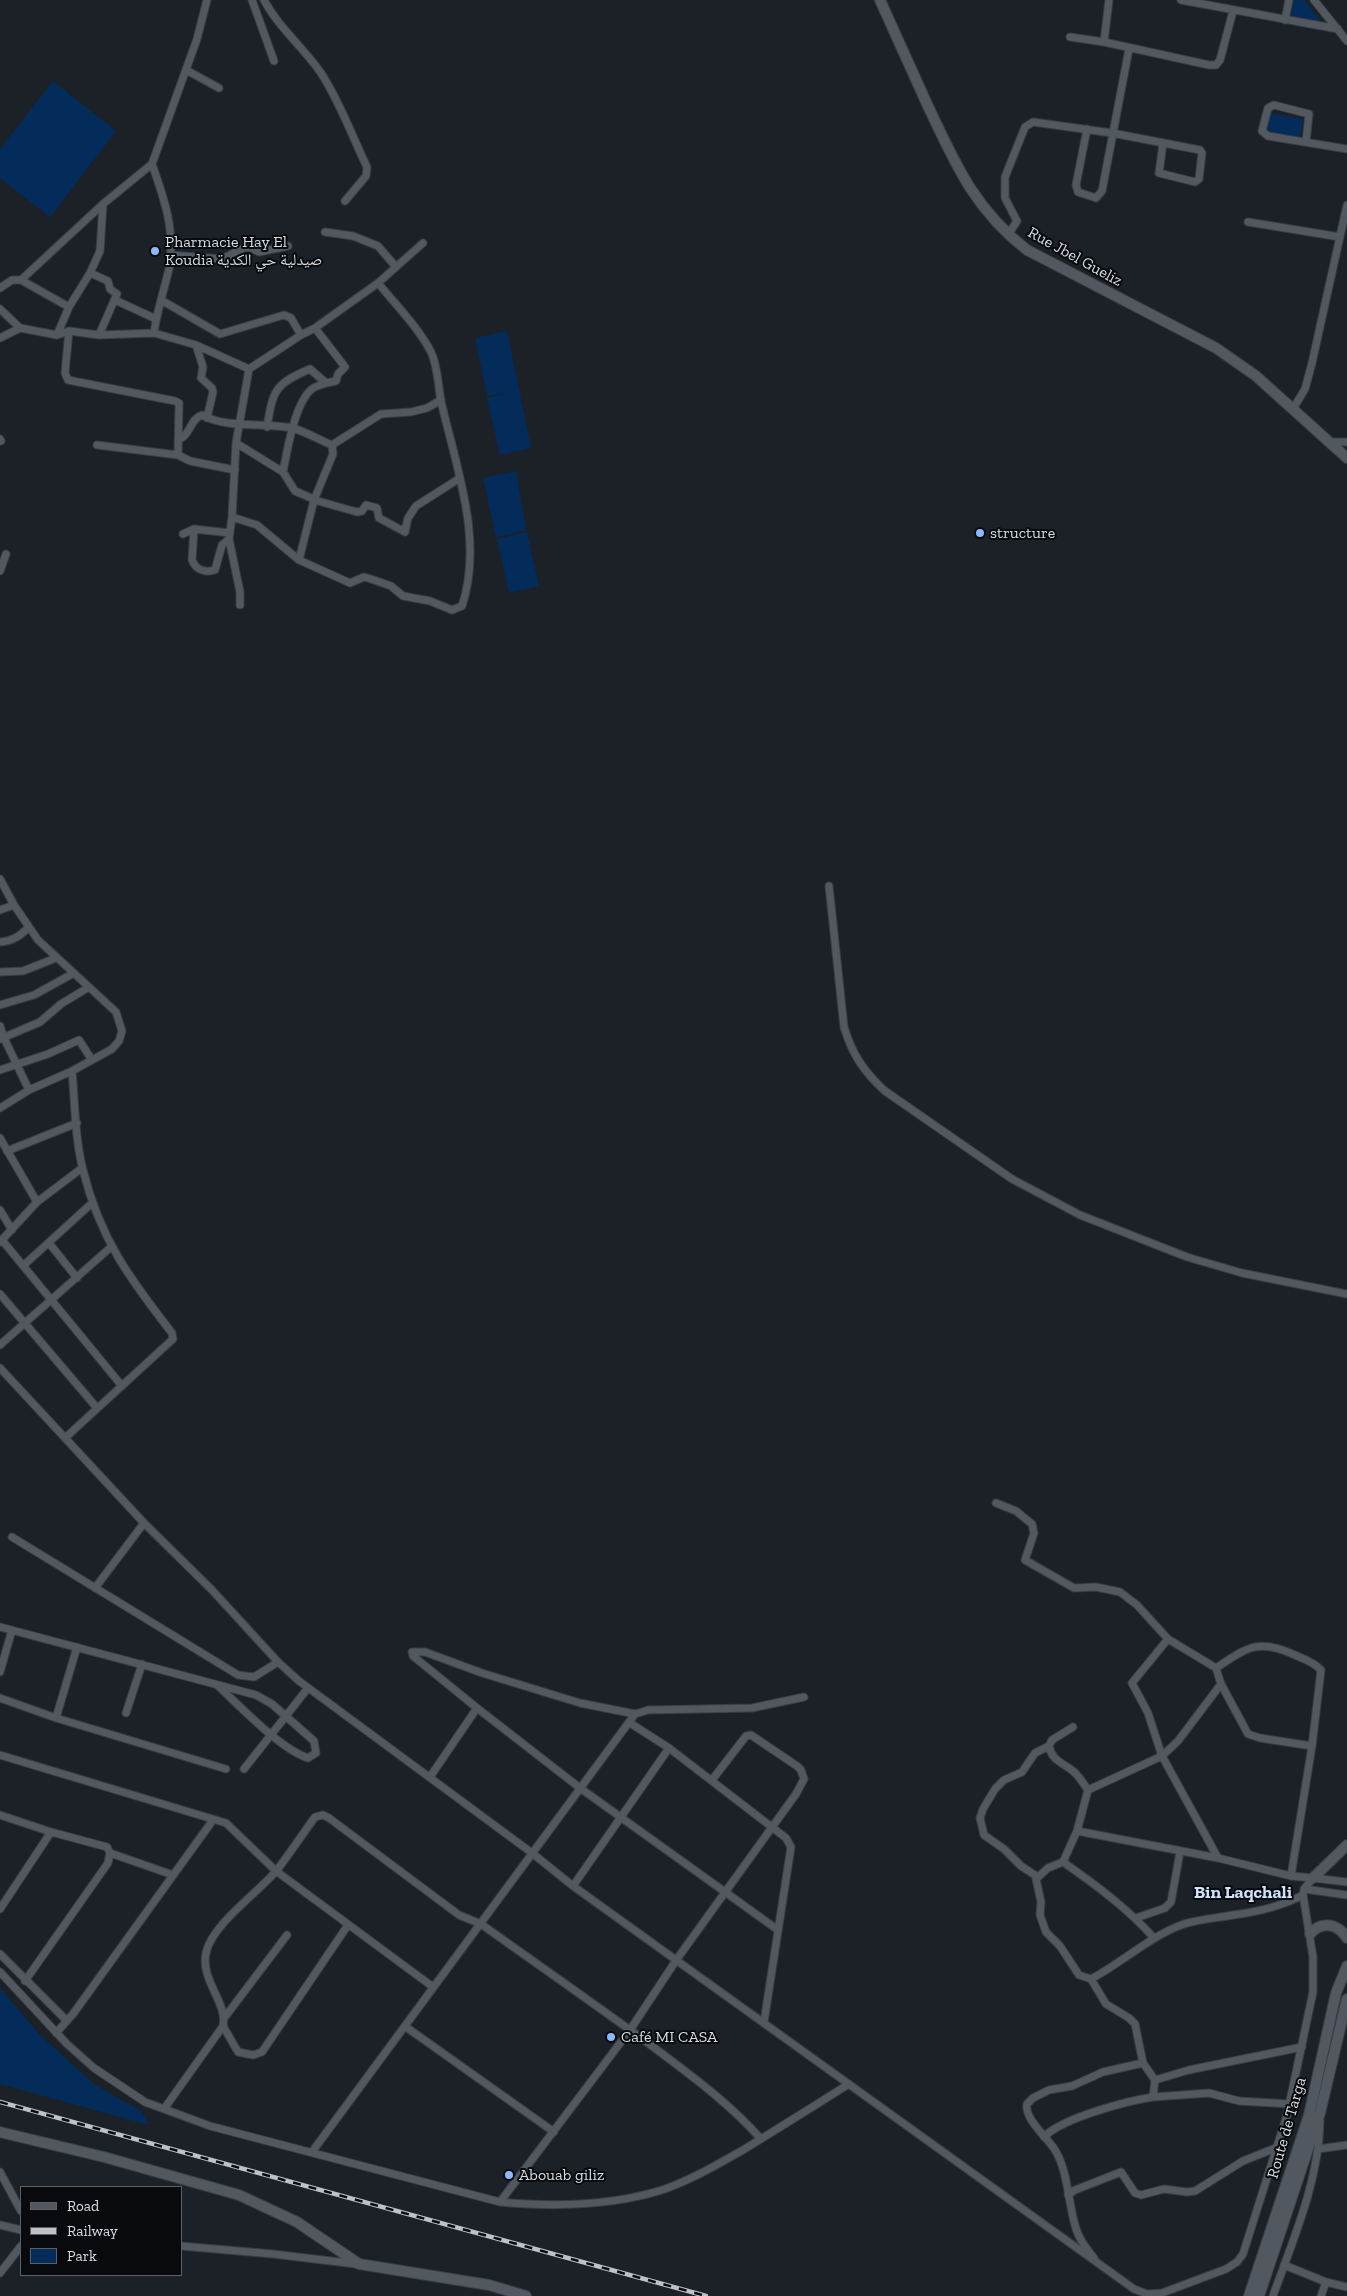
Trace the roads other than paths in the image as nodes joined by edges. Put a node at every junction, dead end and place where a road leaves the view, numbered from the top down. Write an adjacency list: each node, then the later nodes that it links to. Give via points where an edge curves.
1 (207, 0): 17 (street)
2 (252, 0): 16 (street)
3 (264, 0): 25 (street, via 278,23 328,84 367,167 366,176)
4 (880, 0): 30 (street, Rue Jbel Gueliz, via 969,189)
5 (1109, 0): 14 (street)
6 (1181, 0): 9 (street)
7 (1289, 0): 10 (street)
8 (1314, 0): 11 (street)
9 (1233, 11): 10 (street); 15 (street, via 1216,65)
10 (1285, 20): 11 (street)
11 (1338, 29): 13 (street)
12 (1070, 37): 14 (street)
13 (1347, 41)
14 (1104, 42): 15 (street)
15 (1128, 49): 20 (street)
16 (274, 61)
17 (186, 70): 18 (street); 24 (street)
18 (219, 88)
19 (1087, 129): 20 (street); 20 (street, via 1076,186 1078,192 1092,198 1101,194); 30 (street, via 1033,122 1025,127 1005,177 1005,198 1017,221)
20 (1112, 133): 22 (street)
21 (1306, 142): 21 (street, via 1263,133 1268,108 1274,106 1309,114); 23 (street)
22 (1163, 143): 22 (street, via 1202,152 1198,181 1158,173)
23 (1347, 149)
24 (152, 164): 26 (street); 34 (street, via 168,210)
25 (345, 201)
26 (103, 204): 36 (street, via 100,250); 37 (street)
27 (1347, 205): 31 (street)
28 (1248, 222): 31 (street)
29 (325, 232): 35 (street, via 353,236 378,246)
30 (1008, 235): 57 (street, Rue Jbel Gueliz, via 1027,250 1216,348 1256,376)
31 (1340, 238): 57 (street, via 1310,372)
32 (423, 243): 35 (street)
33 (288, 246): 34 (street, via 259,252 244,248 222,259)
34 (170, 255): 41 (street)
35 (396, 267): 38 (street)
36 (90, 273): 40 (street, via 108,282 110,289 117,294); 42 (street)
37 (20, 280): 39 (street, via 12,280); 42 (street)
38 (378, 283): 46 (street); 56 (street, via 432,354)
39 (0, 288)
40 (115, 300): 44 (street); 50 (street)
41 (161, 300): 44 (street); 51 (street, via 220,334 284,315 291,318)
42 (69, 307): 49 (street)
43 (0, 309): 45 (street)
44 (156, 319): 48 (street)
45 (20, 328): 49 (street); 52 (street)
46 (315, 328): 51 (street); 55 (street, via 345,367 336,382)
47 (69, 330): 49 (street); 50 (street); 62 (street, via 68,380 179,403)
48 (154, 332): 50 (street); 53 (street)
49 (58, 335)
50 (98, 335)
51 (301, 335): 54 (street)
52 (0, 338)
53 (196, 345): 54 (street); 58 (street, via 203,367 201,378 213,392)
54 (249, 369): 59 (street)
55 (326, 382): 60 (street, via 310,369 279,386 272,396); 61 (street, via 311,390)
56 (441, 400): 67 (street, via 419,410 381,414); 72 (street)
57 (1294, 409): 63 (street, Rue Jbel Gueliz)
58 (207, 418): 59 (street); 62 (street, via 198,416 186,436)
59 (240, 424): 60 (street); 65 (street)
60 (267, 427): 61 (street)
61 (292, 428): 67 (street); 71 (street)
62 (180, 439): 68 (street)
63 (1331, 442): 64 (street); 69 (street, Rue Jbel Gueliz)
64 (1347, 442)
65 (236, 444): 70 (street); 71 (street)
66 (98, 445): 68 (street)
67 (332, 445): 73 (street, via 333,454)
68 (178, 454): 70 (street, via 190,461)
69 (1347, 458)
70 (235, 470): 74 (street)
71 (283, 472): 73 (street, via 295,491)
72 (460, 478): 73 (street, via 416,506 408,518 405,532 379,518 377,508 366,505 357,512); 79 (street, via 471,548 462,606 452,610 430,601 403,596 391,586 371,578 364,577 350,583)
73 (314, 500): 79 (street)
74 (232, 518): 77 (street); 79 (street, via 257,525)
75 (194, 529): 76 (street); 77 (street); 77 (street, via 192,560 201,570 215,570 218,553)
76 (183, 534)
77 (229, 536): 81 (street)
78 (6, 554): 80 (street)
79 (299, 560)
80 (0, 571)
81 (240, 605)
82 (0, 878): 84 (street)
83 (829, 886): 115 (street, via 844,1027 859,1063 885,1091 1012,1179 1080,1215 1242,1273)
84 (14, 905): 85 (street); 86 (street)
85 (0, 910)
86 (30, 927): 87 (street, via 10,941); 88 (street)
87 (0, 942)
88 (56, 958): 89 (street, via 23,971); 90 (street)
89 (0, 972)
90 (74, 973): 91 (street); 92 (street, via 34,995)
91 (89, 987): 94 (street, via 60,1004 40,1022); 95 (street, via 116,1012 122,1031 112,1049)
92 (0, 1005)
93 (0, 1026): 94 (street)
94 (2, 1039): 96 (street)
95 (92, 1060): 96 (street, via 79,1040); 98 (street)
96 (17, 1065): 97 (street); 99 (street)
97 (0, 1070)
98 (72, 1071): 99 (street); 101 (street)
99 (28, 1090): 100 (street)
100 (0, 1108)
101 (77, 1123): 103 (street); 104 (street)
102 (0, 1138): 103 (street)
103 (6, 1152): 105 (street)
104 (82, 1168): 105 (street); 106 (street)
105 (37, 1202): 108 (street)
106 (92, 1203): 110 (street); 111 (street)
107 (0, 1210): 108 (street)
108 (12, 1230): 109 (street)
109 (1, 1241): 112 (street)
110 (50, 1243): 112 (street); 113 (street)
111 (110, 1247): 113 (street); 120 (street, via 173,1336 171,1342)
112 (24, 1265): 116 (street)
113 (77, 1278): 116 (street)
114 (0, 1294): 117 (street)
115 (1347, 1294)
116 (52, 1300): 117 (street); 120 (street)
117 (24, 1322): 118 (street); 121 (street)
118 (0, 1345)
119 (0, 1368): 122 (street)
120 (122, 1386): 121 (street)
121 (97, 1408): 122 (street)
122 (65, 1438): 124 (street)
123 (996, 1503): 129 (street, via 1016,1511 1032,1524 1034,1533 1025,1560 1074,1588 1096,1587 1120,1592 1137,1605)
124 (144, 1524): 126 (street); 131 (street, via 212,1590)
125 (12, 1537): 126 (street)
126 (95, 1588): 131 (street, via 238,1675 254,1677)
127 (0, 1627): 128 (street)
128 (12, 1630): 130 (street); 134 (street)
129 (1168, 1639): 133 (street); 152 (street, via 1132,1683 1148,1713)
130 (76, 1647): 132 (street); 144 (street)
131 (278, 1662): 137 (street)
132 (142, 1664): 136 (street); 141 (street)
133 (1216, 1668): 135 (street); 149 (street, via 1243,1650 1266,1644 1318,1667 1322,1677)
134 (0, 1672)
135 (1221, 1684): 149 (street, via 1248,1734); 152 (street)
136 (217, 1685): 143 (street, via 256,1695); 147 (street)
137 (308, 1688): 143 (street); 155 (street)
138 (804, 1697): 142 (street, via 752,1708 648,1710)
139 (0, 1698): 144 (street)
140 (477, 1708): 142 (street, via 412,1652 425,1652 580,1703); 155 (street); 157 (street)
141 (126, 1713)
142 (636, 1714): 145 (street)
143 (285, 1717): 147 (street); 147 (street, via 314,1741 316,1753 308,1758 302,1756)
144 (56, 1718): 153 (street)
145 (630, 1723): 150 (street); 157 (street)
146 (1073, 1727): 148 (street, via 1052,1740)
147 (272, 1735): 154 (street)
148 (1049, 1746): 158 (street, via 1057,1761 1073,1771); 174 (street, via 1035,1753 1022,1772 1004,1780 995,1789 980,1818 984,1835)
149 (1312, 1746): 173 (street)
150 (669, 1748): 156 (street); 160 (street)
151 (0, 1755): 161 (street)
152 (1162, 1756): 158 (street); 169 (street)
153 (226, 1769)
154 (244, 1769)
155 (430, 1777): 168 (street)
156 (712, 1780): 162 (street); 162 (street, via 746,1736 755,1736 797,1766 803,1781)
157 (580, 1788): 160 (street); 168 (street)
158 (1088, 1790): 163 (street)
159 (0, 1815): 164 (street)
160 (621, 1817): 177 (street); 178 (street)
161 (213, 1820): 171 (street, via 226,1824); 172 (street)
162 (772, 1829): 178 (street); 185 (street, via 786,1838 791,1847)
163 (1077, 1831): 166 (street); 170 (street)
164 (52, 1832): 167 (street, via 107,1847); 181 (street)
165 (1347, 1846): 175 (street)
166 (1180, 1852): 169 (street); 182 (street, via 1172,1902 1165,1908)
167 (110, 1853): 172 (street); 195 (street, via 108,1863)
168 (532, 1853): 177 (street); 183 (street)
169 (1218, 1858): 173 (street)
170 (1063, 1862): 174 (street, via 1048,1868); 182 (street)
171 (276, 1871): 183 (street, via 315,1817 326,1816 459,1915); 184 (street); 198 (street, via 234,1912 211,1941 206,1953 205,1964 211,1987)
172 (173, 1876): 199 (street)
173 (1290, 1876): 175 (street)
174 (1038, 1877): 194 (street, via 1036,1888 1046,1932 1060,1946 1079,1975)
175 (1313, 1878): 176 (street); 179 (street)
176 (1347, 1882)
177 (573, 1886): 191 (street)
178 (725, 1892): 185 (street); 191 (street)
179 (1304, 1892): 180 (street); 186 (street); 188 (street, via 1288,1902 1193,1921)
180 (1347, 1895)
181 (0, 1909)
182 (1136, 1918): 188 (street)
183 (481, 1924): 196 (street); 203 (street)
184 (348, 1925): 196 (street); 201 (street, via 262,2052 253,2055 238,2052)
185 (778, 1930): 200 (street)
186 (1310, 1934): 189 (street, via 1320,1926 1331,1925 1339,1928); 205 (street, via 1314,1986)
187 (287, 1935): 198 (street)
188 (1154, 1938): 194 (street)
189 (1347, 1938)
190 (0, 1954): 195 (street)
191 (677, 1959): 200 (street); 203 (street)
192 (1347, 1966): 236 (street, Route de Targa, via 1336,1993 1309,2115)
193 (0, 1972): 204 (street)
194 (1091, 1979): 206 (street, via 1106,2004 1134,2024)
195 (25, 1981): 199 (street)
196 (433, 1987): 202 (street)
197 (1347, 1999): 212 (street, Route de Targa)
198 (225, 2017): 201 (street)
199 (67, 2021): 204 (street)
200 (764, 2022): 208 (street)
201 (223, 2026): 211 (street)
202 (406, 2027): 214 (street); 220 (street)
203 (630, 2030): 214 (street); 216 (street, via 736,2111)
204 (56, 2033): 211 (street, via 94,2068 145,2102)
205 (1302, 2047): 207 (street); 210 (street)
206 (1143, 2063): 207 (street); 215 (street, via 1103,2072 1033,2098 1027,2104 1028,2114)
207 (1155, 2080): 209 (street)
208 (849, 2084): 216 (street); 230 (street)
209 (1153, 2097): 210 (street, via 1209,2093 1239,2101); 215 (street, via 1089,2114)
210 (1290, 2104): 218 (street)
211 (164, 2109): 220 (street, via 210,2126)
212 (1320, 2113): 219 (street); 237 (street, Route de Targa)
213 (0, 2132): 229 (street, via 104,2157 239,2196 297,2222)
214 (554, 2132): 223 (street)
215 (1044, 2137): 222 (street, via 1059,2160)
216 (761, 2139): 223 (street, via 703,2173 664,2189 628,2198 548,2205)
217 (1347, 2144): 219 (street)
218 (1278, 2147): 222 (street, via 1244,2161 1195,2191 1164,2189 1140,2195 1120,2172); 230 (street, via 1243,2254 1232,2266 1154,2295 1139,2292)
219 (1318, 2149): 231 (street, via 1309,2189)
220 (312, 2152): 223 (street)
221 (0, 2172): 224 (street)
222 (1068, 2195): 230 (street, via 1078,2235)
223 (500, 2202)
224 (20, 2208)
225 (0, 2225): 226 (street)
226 (20, 2230)
227 (182, 2246): 229 (street)
228 (20, 2247): 232 (street)
229 (359, 2264): 235 (street, via 489,2285)
230 (1099, 2264)
231 (1284, 2265): 233 (street); 238 (street)
232 (0, 2273)
233 (1326, 2282): 234 (street); 239 (street)
234 (1347, 2287)
235 (526, 2296)
236 (1250, 2296)
237 (1259, 2296)
238 (1273, 2296)
239 (1321, 2296)

